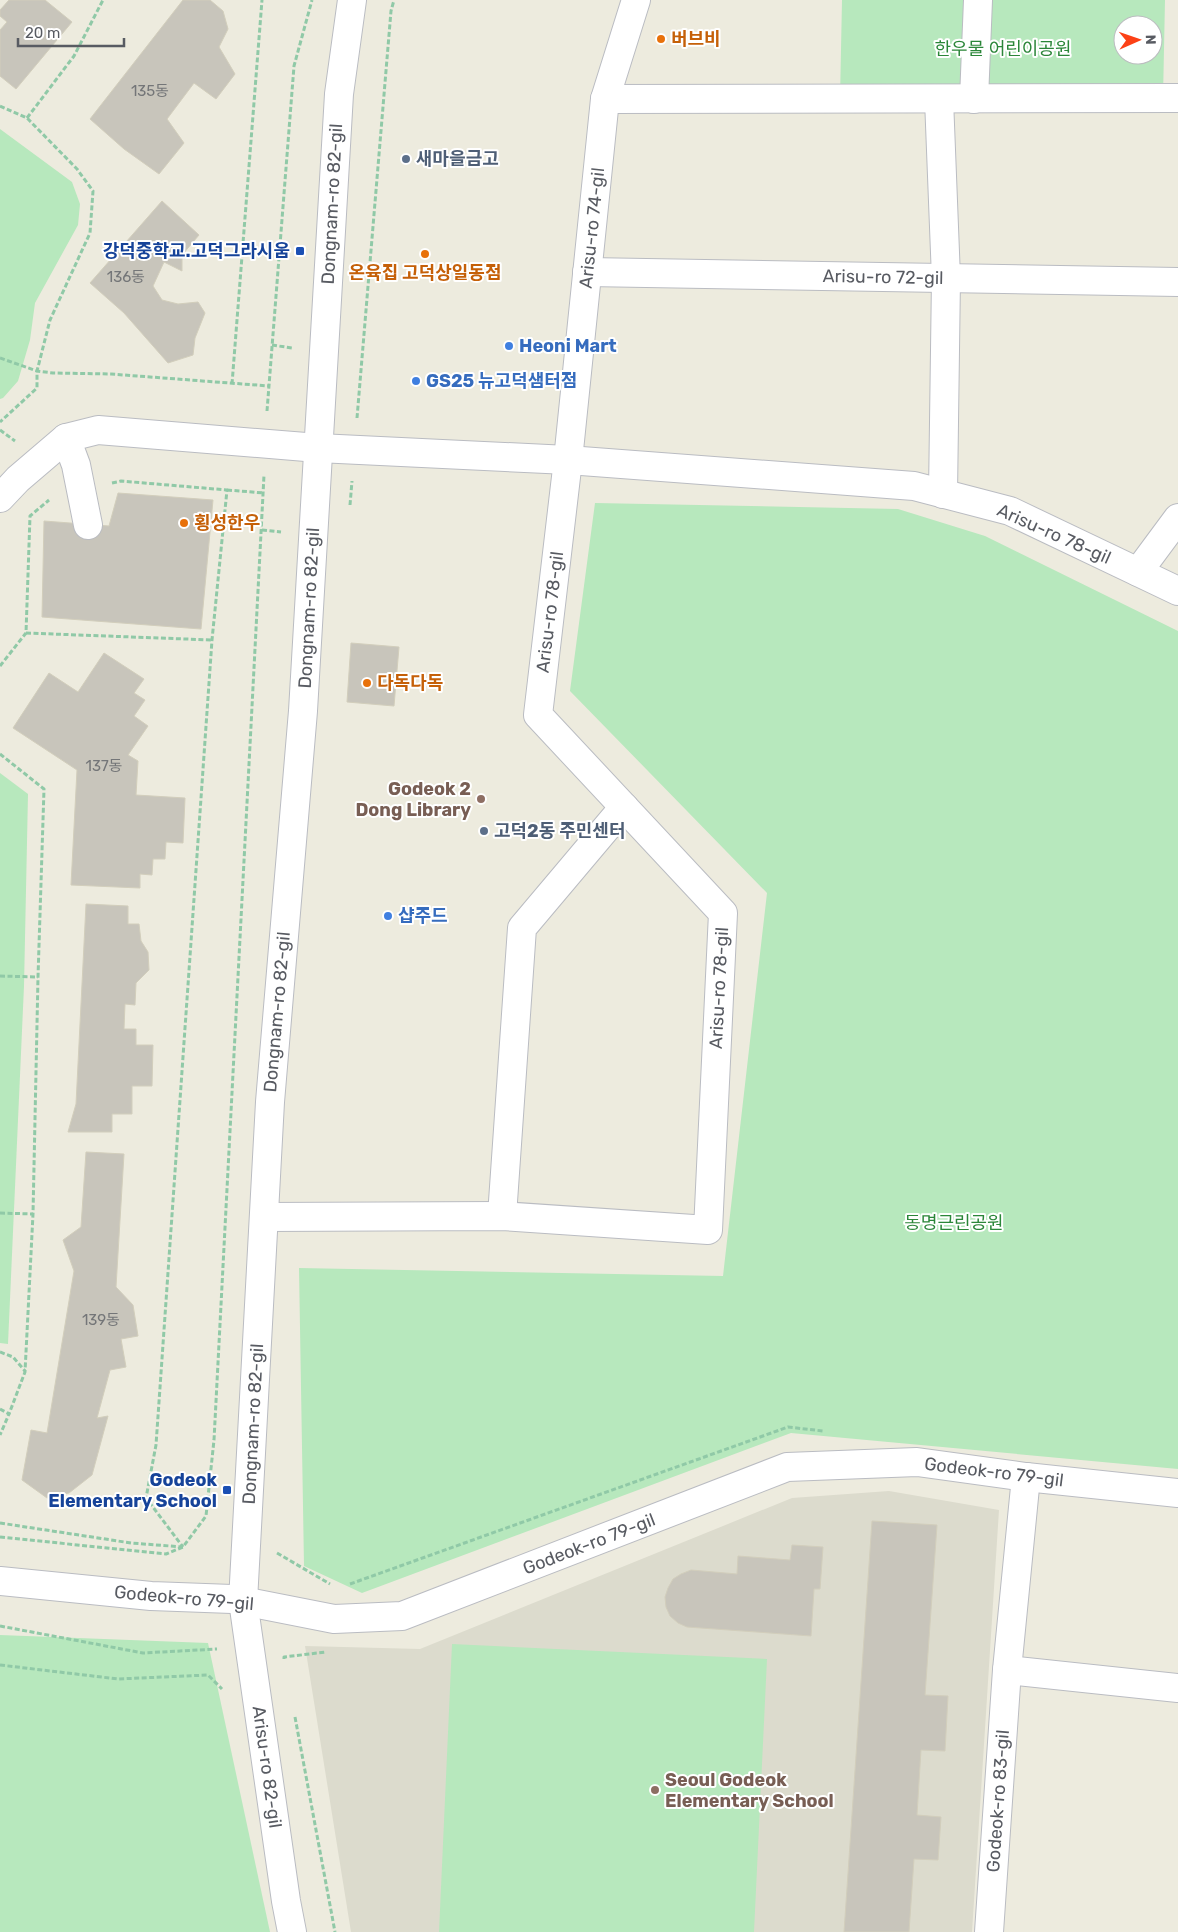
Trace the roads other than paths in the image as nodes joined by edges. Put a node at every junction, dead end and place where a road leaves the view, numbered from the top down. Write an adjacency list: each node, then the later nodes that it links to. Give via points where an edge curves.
1 (352, 0): 12 (street, Dongnam-ro 82-gil, via 339,94)
2 (636, 0): 5 (street, Arisu-ro 74-gil)
3 (978, 0): 7 (street)
4 (1178, 98): 7 (street)
5 (605, 99): 6 (street); 8 (street, Arisu-ro 74-gil)
6 (939, 99): 7 (street); 9 (street)
7 (974, 99)
8 (588, 272): 9 (street, Arisu-ro 72-gil); 13 (street, Arisu-ro 74-gil)
9 (946, 278): 10 (street, Arisu-ro 72-gil); 14 (street)
10 (1178, 282)
11 (66, 438): 12 (street, Arisu-ro 78-gil, via 98,430); 15 (street); 17 (street, via 76,465)
12 (318, 448): 13 (street, Arisu-ro 78-gil); 22 (street, Dongnam-ro 82-gil, via 303,711 270,1102)
13 (568, 460): 14 (street, Arisu-ro 78-gil, via 914,486); 20 (street, Arisu-ro 78-gil, via 538,715)
14 (943, 494): 18 (street, Arisu-ro 78-gil, via 1010,511)
15 (0, 498)
16 (1178, 518): 18 (street)
17 (88, 525)
18 (1138, 572): 19 (street, Arisu-ro 78-gil)
19 (1178, 591)
20 (624, 807): 21 (street, via 522,928); 21 (street, Arisu-ro 78-gil, via 723,913 708,1230)
21 (502, 1216): 22 (street)
22 (265, 1217): 26 (street, Dongnam-ro 82-gil)
23 (1026, 1476): 24 (street, Godeok-ro 79-gil); 26 (street, Godeok-ro 79-gil, via 917,1462 787,1467 402,1616 334,1619); 27 (street, Godeok-ro 83-gil)
24 (1178, 1493)
25 (0, 1581): 26 (street, Godeok-ro 79-gil)
26 (243, 1601): 29 (street, Arisu-ro 82-gil)
27 (1007, 1670): 28 (street); 30 (street, Godeok-ro 83-gil)
28 (1178, 1688)
29 (292, 1932)
30 (989, 1932)

